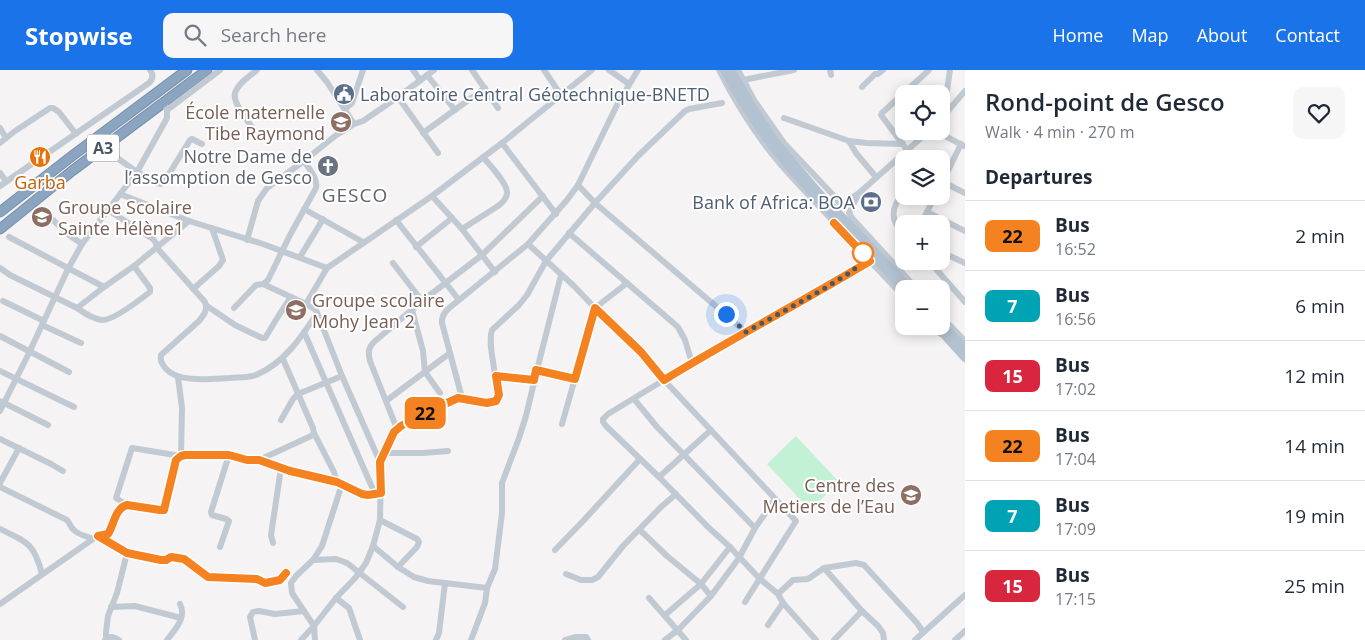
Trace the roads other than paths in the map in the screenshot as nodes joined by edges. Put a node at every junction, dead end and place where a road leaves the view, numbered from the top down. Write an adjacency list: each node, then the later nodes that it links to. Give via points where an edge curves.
1 (150, 70): 45 (street, via 153,74 149,83)
2 (187, 70): 81 (highway, A3)
3 (207, 70): 35 (highway, A3)
4 (220, 70): 35 (street)
5 (257, 70): 43 (street, via 240,85 234,98)
6 (317, 70): 38 (street)
7 (363, 70): 38 (street, via 352,103)
8 (413, 70): 25 (street)
9 (434, 70): 24 (street)
10 (472, 70): 30 (street)
11 (544, 70): 32 (street)
12 (592, 70): 32 (street)
13 (609, 70): 27 (street)
14 (638, 70): 27 (street)
15 (719, 70): 90 (street, via 740,109 769,150)
16 (724, 70): 74 (main road, via 762,133)
17 (731, 70): 74 (main road, via 775,141)
18 (738, 70): 26 (street)
19 (791, 70): 26 (street)
20 (883, 70): 23 (street, via 878,74)
21 (929, 70): 53 (street, via 882,113)
22 (950, 70): 28 (street)
23 (874, 72): 29 (street)
24 (427, 75): 25 (street); 39 (street)
25 (420, 80): 33 (street)
26 (743, 80): 76 (street, via 784,143)
27 (629, 84): 67 (street)
28 (948, 85)
29 (862, 87)
30 (485, 88): 36 (street); 39 (street)
31 (965, 91): 37 (street)
32 (561, 95): 50 (street)
33 (398, 97): 41 (street); 44 (street)
34 (722, 103): 75 (street, via 690,109 681,115)
35 (166, 106): 62 (street, via 166,118); 94 (highway, A3, via 41,195)
36 (498, 108)
37 (950, 108)
38 (345, 109): 41 (street)
39 (455, 110): 44 (street)
40 (784, 118): 49 (street)
41 (354, 124): 59 (street)
42 (0, 128): 46 (street)
43 (255, 131)
44 (423, 133): 56 (street)
45 (76, 134): 46 (street, via 53,108); 65 (street)
46 (6, 138): 51 (street)
47 (950, 138): 54 (street)
48 (920, 140): 55 (street)
49 (849, 141): 53 (street); 64 (street)
50 (502, 142): 58 (street); 73 (street)
51 (0, 143)
52 (202, 144): 62 (street, via 190,140 162,183)
53 (903, 144): 55 (street)
54 (963, 145): 61 (street)
55 (908, 150)
56 (438, 153)
57 (113, 155): 62 (street)
58 (483, 157): 72 (street); 95 (street, via 507,187 508,193 498,206)
59 (304, 161): 79 (street, via 317,184); 99 (street, via 261,196)
60 (895, 161): 64 (street)
61 (950, 169)
62 (137, 172): 71 (street)
63 (0, 173): 65 (street)
64 (876, 177): 69 (street)
65 (6, 181): 66 (street)
66 (0, 186)
67 (578, 186): 75 (street); 84 (street)
68 (950, 186): 70 (street)
69 (859, 193): 76 (street); 83 (street)
70 (965, 193)
71 (120, 194): 80 (street); 91 (street)
72 (432, 196): 86 (street); 89 (street)
73 (543, 196): 84 (street); 106 (street)
74 (819, 197): 120 (main road, bridge)
75 (595, 203): 97 (street); 146 (street)
76 (841, 205): 83 (street); 90 (street, via 832,208)
77 (896, 205): 92 (street)
78 (930, 205): 82 (street)
79 (304, 209): 87 (street); 105 (street)
80 (108, 210): 101 (street); 104 (street, via 153,239)
81 (0, 212)
82 (927, 212): 85 (street); 96 (street)
83 (849, 213): 90 (street, via 844,223); 123 (street)
84 (556, 214): 102 (street)
85 (926, 215)
86 (452, 218): 95 (street); 103 (street)
87 (322, 219): 100 (street); 108 (street)
88 (53, 220): 101 (street)
89 (396, 220): 100 (street); 103 (street)
90 (833, 221): 110 (street)
91 (189, 222): 93 (street); 104 (street)
92 (895, 224)
93 (212, 228): 99 (street); 129 (street, via 222,260)
94 (0, 229)
95 (462, 229): 106 (street)
96 (965, 231)
97 (569, 233): 109 (street); 124 (street)
98 (9, 238): 116 (street)
99 (247, 240): 105 (street)
100 (363, 242): 115 (street)
101 (82, 244): 116 (street)
102 (528, 244): 109 (street); 118 (street)
103 (416, 247): 126 (street)
104 (157, 248): 113 (street); 129 (street)
105 (282, 251): 108 (street); 125 (street)
106 (482, 255): 118 (street); 126 (street)
107 (950, 256): 112 (street)
108 (300, 257): 115 (street)
109 (546, 261): 119 (street); 163 (street, via 528,295 492,330)
110 (870, 261): 128 (street); 146 (street)
111 (393, 263): 134 (street)
112 (965, 263)
113 (134, 266): 127 (street); 138 (street, via 150,288 144,297 103,320)
114 (0, 268): 130 (street)
115 (327, 268): 136 (street)
116 (68, 269): 127 (street); 130 (street)
117 (937, 270): 135 (street)
118 (495, 272): 132 (street)
119 (561, 275): 140 (street); 158 (street)
120 (894, 276): 121 (main road); 122 (main road)
121 (897, 280)
122 (899, 280)
123 (909, 280)
124 (627, 283): 140 (street); 157 (street, via 678,327 686,340)
125 (263, 284): 131 (street); 139 (street, via 256,285)
126 (446, 284): 132 (street); 134 (street)
127 (104, 287): 138 (street)
128 (895, 287)
129 (193, 289): 137 (street)
130 (55, 297): 138 (street); 143 (street)
131 (291, 297): 136 (street); 137 (street, via 266,338)
132 (459, 300): 154 (street, via 444,313 442,319)
133 (3, 301): 143 (street)
134 (422, 301): 141 (street)
135 (965, 302)
136 (306, 304): 142 (street)
137 (206, 306): 164 (street, via 199,321 161,355 161,363)
138 (77, 308)
139 (234, 308)
140 (595, 308): 166 (street); 168 (street, via 641,352)
141 (412, 310): 161 (street); 174 (street, via 369,350 370,361)
142 (317, 313): 145 (street); 162 (street)
143 (43, 323): 151 (street); 153 (street)
144 (950, 326): 150 (street)
145 (304, 332): 156 (street); 169 (street)
146 (746, 332): 157 (street)
147 (950, 332): 152 (main road)
148 (0, 336): 153 (street)
149 (945, 336): 155 (main road)
150 (965, 342)
151 (81, 343)
152 (965, 348)
153 (29, 352): 160 (street); 165 (street)
154 (450, 353): 161 (street); 172 (street)
155 (965, 358)
156 (283, 359): 164 (street, via 252,376); 171 (street)
157 (692, 363): 168 (street)
158 (536, 370): 166 (street); 167 (street)
159 (0, 371): 165 (street)
160 (69, 372)
161 (425, 372): 170 (street); 174 (street)
162 (342, 376): 169 (street); 188 (street)
163 (496, 376): 167 (street); 172 (street, via 499,395 496,401 484,403)
164 (178, 377): 191 (street, via 182,408)
165 (16, 378): 175 (street); 176 (street)
166 (575, 379): 179 (street)
167 (534, 380): 226 (street, via 523,426 502,482 495,569)
168 (664, 380): 173 (street); 182 (street)
169 (326, 382): 171 (street); 200 (street)
170 (440, 393)
171 (298, 394): 178 (street); 183 (street)
172 (462, 398): 181 (street)
173 (634, 399): 190 (street); 192 (street, via 608,414 603,422)
174 (386, 400): 181 (street)
175 (2, 402): 177 (street); 180 (street)
176 (74, 407)
177 (0, 411)
178 (281, 420)
179 (562, 424)
180 (48, 425)
181 (397, 429): 187 (street)
182 (710, 430): 190 (street); 202 (street)
183 (314, 433): 193 (street); 198 (street)
184 (0, 439): 185 (street)
185 (19, 448): 196 (street); 199 (street)
186 (448, 451): 187 (street)
187 (384, 453): 188 (street); 194 (street)
188 (376, 454): 194 (street)
189 (229, 455): 191 (street); 193 (street); 211 (street, via 211,512 229,521)
190 (684, 455): 197 (street); 205 (street)
191 (181, 456): 203 (street, via 176,460 164,510); 203 (street, via 132,448 116,498)
192 (640, 459): 197 (street); 213 (street)
193 (259, 460): 195 (street)
194 (380, 462): 200 (street)
195 (281, 468): 198 (street); 209 (street, via 271,535)
196 (63, 471)
197 (659, 477): 201 (street)
198 (340, 483): 200 (street, via 362,494); 216 (street, via 325,539)
199 (0, 485): 208 (street, via 67,520 74,531)
200 (378, 494): 204 (street)
201 (676, 494): 207 (street); 212 (street)
202 (775, 498): 205 (street); 223 (street, via 796,523)
203 (127, 505): 208 (street, via 119,510 108,534)
204 (380, 520): 210 (street); 217 (street, via 419,542)
205 (755, 528): 215 (street)
206 (0, 529): 221 (street, via 28,544 35,552)
207 (640, 530): 222 (street, via 598,577 581,580); 225 (street)
208 (96, 537): 214 (street); 221 (street)
209 (273, 543)
210 (373, 546): 217 (street); 219 (street)
211 (220, 547)
212 (730, 547): 215 (street); 225 (street)
213 (555, 550)
214 (127, 553): 220 (street, via 161,560 171,557 184,559 208,577 257,579 265,583 280,580); 236 (street)
215 (739, 558): 223 (street); 229 (street)
216 (313, 560): 219 (street, via 336,559); 239 (street, via 296,576 290,587)
217 (398, 567): 224 (street, via 414,577)
218 (824, 568): 227 (street, via 808,579 793,580); 238 (street); 246 (street, via 856,563 864,565)
219 (360, 572): 230 (street); 237 (street)
220 (286, 573)
221 (42, 574): 234 (street)
222 (566, 574)
223 (759, 578): 227 (street); 232 (street)
224 (444, 583): 226 (street); 254 (street)
225 (701, 584): 229 (street); 240 (street)
226 (487, 588): 255 (street)
227 (778, 594): 233 (street)
228 (965, 594): 246 (street)
229 (711, 596): 244 (street)
230 (336, 598): 243 (street); 253 (street, via 349,608)
231 (650, 598): 240 (street)
232 (745, 602)
233 (783, 603): 242 (street); 260 (street)
234 (0, 604)
235 (180, 604): 241 (street)
236 (111, 607): 241 (street, via 134,606); 247 (street)
237 (403, 607)
238 (862, 611): 261 (street); 262 (street, via 878,626)
239 (304, 612): 243 (street); 250 (street, via 253,612 250,617)
240 (665, 615): 244 (street)
241 (181, 618): 249 (street)
242 (768, 625)
243 (314, 626): 251 (street); 252 (street)
244 (678, 630): 258 (street); 259 (street)
245 (965, 631): 264 (street)
246 (923, 632): 263 (street)
247 (106, 639): 248 (street, via 113,637)
248 (119, 640)
249 (167, 640)
250 (256, 640)
251 (301, 640)
252 (315, 640)
253 (360, 640)
254 (436, 640)
255 (471, 640)
256 (565, 640): 257 (street, via 582,636)
257 (588, 640)
258 (665, 640)
259 (686, 640)
260 (816, 640)
261 (834, 640)
262 (884, 640)
263 (916, 640)
264 (955, 640)

